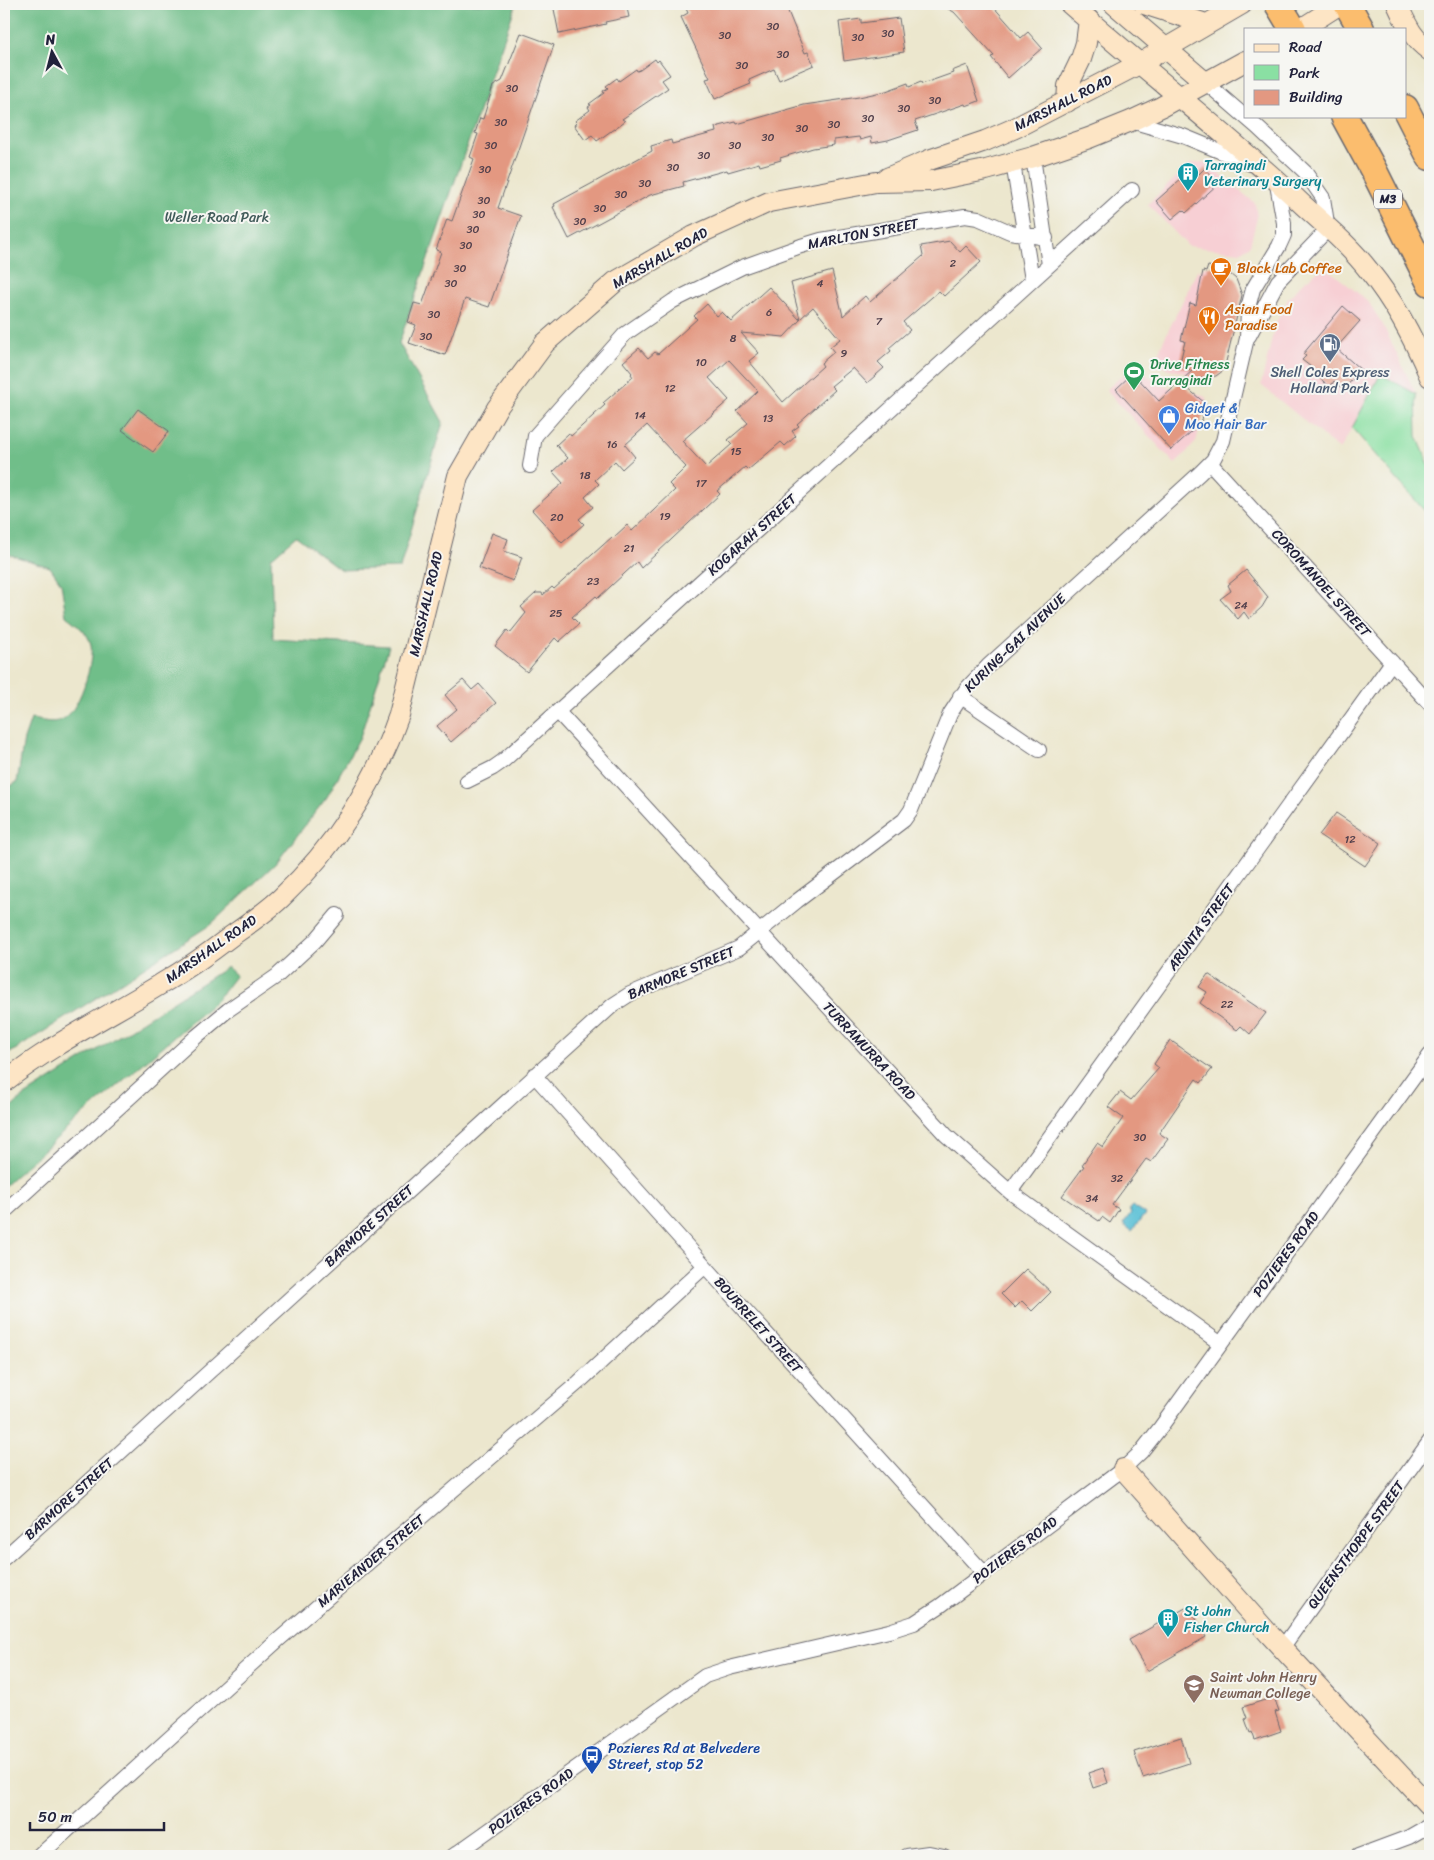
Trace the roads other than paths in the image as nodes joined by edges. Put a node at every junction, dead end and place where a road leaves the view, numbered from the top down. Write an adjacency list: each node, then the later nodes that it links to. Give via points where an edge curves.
1 (1070, 4): 9 (main road)
2 (1114, 4): 14 (main road)
3 (1144, 4): 10 (main road)
4 (1242, 4): 10 (main road, MARSHALL ROAD)
5 (1278, 4): 11 (highway)
6 (1340, 4): 12 (main road)
7 (1347, 4): 13 (highway)
8 (1397, 4): 15 (main road, via 1411,34)
9 (1089, 20): 17 (main road); 20 (main road, via 1081,59 1068,86)
10 (1206, 24): 14 (main road, MARSHALL ROAD)
11 (1292, 28)
12 (1303, 28)
13 (1360, 28)
14 (1165, 48): 17 (main road, MARSHALL ROAD); 18 (main road)
15 (1430, 51)
16 (1244, 62): 18 (main road, MARSHALL ROAD)
17 (1139, 64): 19 (main road); 20 (main road, MARSHALL ROAD)
18 (1205, 82): 19 (main road, MARSHALL ROAD); 22 (street)
19 (1178, 98): 24 (main road, MARSHALL ROAD); 30 (main road)
20 (1067, 102): 26 (main road, MARSHALL ROAD)
21 (1406, 110): 28 (highway)
22 (1244, 111)
23 (1345, 118): 38 (highway, M3)
24 (1131, 121): 27 (main road, MARSHALL ROAD); 30 (street, via 1183,136)
25 (1257, 121): 33 (street, via 1316,187 1324,203)
26 (1015, 128): 27 (main road); 29 (main road); 31 (main road, MARSHALL ROAD)
27 (1033, 157): 29 (main road, MARSHALL ROAD); 35 (street)
28 (1430, 157)
29 (1013, 162): 31 (main road, MARSHALL ROAD, via 931,181); 34 (street)
30 (1270, 174): 33 (main road); 39 (street, KURING-GAI AVENUE, via 1283,212 1284,233 1253,289 1248,308)
31 (876, 182): 53 (main road, MARSHALL ROAD, via 770,202 694,236 615,282 545,343 497,408 458,476 399,715 374,774 339,831 288,891 252,921 163,983 84,1029)
32 (1132, 190): 36 (street, KOGARAH STREET)
33 (1328, 228): 39 (street, KURING-GAI AVENUE, via 1278,281); 40 (main road, via 1370,271 1393,302 1415,340)
34 (1025, 235): 35 (street, MARLTON STREET); 37 (street); 42 (street, MARLTON STREET, via 965,216 821,240 736,269 673,301 625,334 535,436)
35 (1046, 238): 36 (street)
36 (1049, 265): 37 (street, KOGARAH STREET)
37 (1032, 280): 46 (street, KOGARAH STREET)
38 (1430, 283)
39 (1247, 338): 41 (street, KURING-GAI AVENUE, via 1227,430)
40 (1430, 377)
41 (1210, 463): 43 (street, COROMANDEL STREET); 44 (street, KURING-GAI AVENUE, via 988,666)
42 (530, 466)
43 (1392, 662): 45 (street, COROMANDEL STREET); 54 (street, ARUNTA STREET)
44 (960, 696): 47 (street); 50 (street, KURING-GAI AVENUE, via 904,820)
45 (1430, 704)
46 (558, 712): 48 (street, KOGARAH STREET, via 498,765); 50 (street, TURRAMURRA ROAD)
47 (1039, 750)
48 (467, 781)
49 (337, 914): 55 (street, via 306,950 197,1036)
50 (759, 932): 52 (street, BARMORE STREET, via 732,952 623,998); 54 (street, TURRAMURRA ROAD, via 946,1135)
51 (1430, 1055): 57 (street, POZIERES ROAD)
52 (534, 1075): 56 (street, BOURRELET STREET); 60 (street, BARMORE STREET)
53 (4, 1082)
54 (1010, 1192): 57 (street, TURRAMURRA ROAD)
55 (4, 1212)
56 (705, 1266): 61 (street, BOURRELET STREET); 65 (street, MARIEANDER STREET, via 579,1382 277,1641)
57 (1221, 1344): 59 (street, POZIERES ROAD, via 1160,1428)
58 (1430, 1441): 62 (street, QUEENSTHORPE STREET)
59 (1124, 1469): 61 (street, POZIERES ROAD); 62 (main road)
60 (4, 1558)
61 (984, 1573): 66 (street, POZIERES ROAD, via 914,1623 705,1676)
62 (1282, 1648): 63 (main road)
63 (1430, 1807)
64 (1430, 1824): 69 (street, via 1410,1837)
65 (39, 1856)
66 (453, 1856)
67 (907, 1856): 68 (street, via 930,1853)
68 (944, 1856)
69 (1358, 1856)

